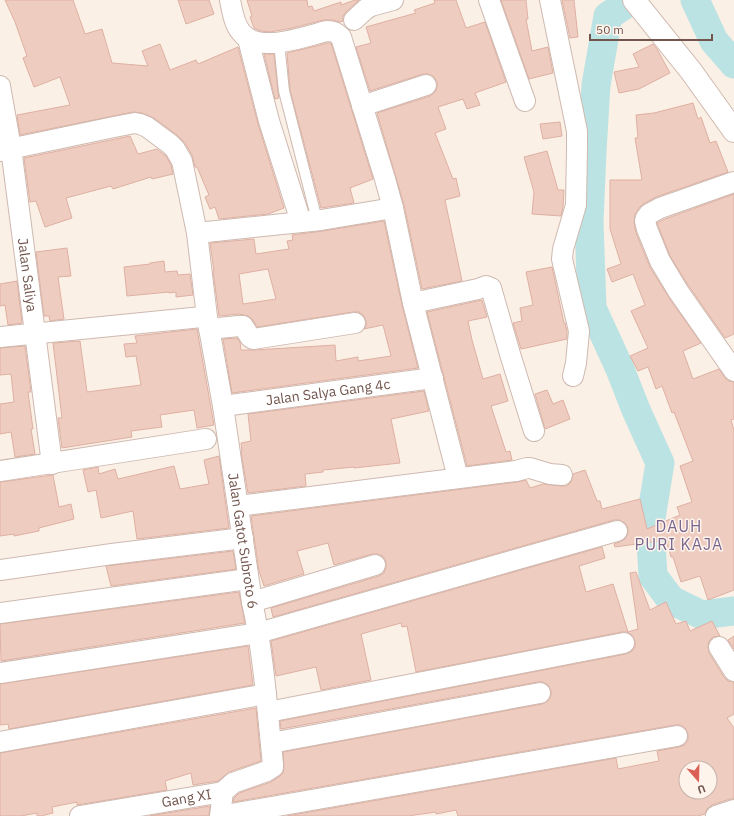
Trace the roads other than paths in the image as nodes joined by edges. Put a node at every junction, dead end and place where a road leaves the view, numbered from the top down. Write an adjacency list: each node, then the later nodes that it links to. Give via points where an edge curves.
1 (230, 0): 7 (street, via 236,23)
2 (393, 0): 6 (street, via 371,6)
3 (489, 0): 11 (street)
4 (550, 0): 25 (street, via 576,131 576,205 562,259 579,331)
5 (634, 0): 13 (main road, via 691,71)
6 (354, 20)
7 (248, 39): 8 (street, via 262,43); 17 (street, via 270,121)
8 (279, 43): 12 (street, via 327,31 336,32 341,37); 17 (lane, via 284,91)
9 (426, 85): 12 (street)
10 (0, 86): 14 (street, Jalan Saliya)
11 (525, 101)
12 (362, 106): 16 (street)
13 (734, 131)
14 (5, 150): 18 (street, Jalan Gatot Subroto 6, via 127,124 135,123 147,127 170,144 182,161); 22 (street, Jalan Saliya)
15 (734, 182): 24 (street, via 660,208 649,214 645,221 660,261)
16 (393, 208): 17 (street); 19 (street)
17 (309, 221): 18 (street)
18 (197, 234): 21 (street, Jalan Gatot Subroto 6)
19 (413, 303): 26 (street); 28 (street, via 486,286 491,288)
20 (355, 322): 21 (street, via 254,339 243,326)
21 (206, 323): 22 (street); 27 (street, Jalan Gatot Subroto 6)
22 (34, 333): 23 (street); 30 (street, Jalan Saliya)
23 (0, 336)
24 (734, 371)
25 (573, 376)
26 (433, 378): 27 (street, Jalan Salya Gang 4c); 33 (street)
27 (223, 406): 34 (street, Jalan Gatot Subroto 6)
28 (534, 431)
29 (206, 439): 30 (street)
30 (52, 464): 31 (street)
31 (0, 471)
32 (562, 475): 33 (street, via 527,468)
33 (458, 478): 34 (street)
34 (238, 506): 36 (street, Jalan Gatot Subroto 6)
35 (617, 531): 42 (street)
36 (243, 538): 38 (street); 39 (street, Jalan Gatot Subroto 6)
37 (374, 565): 40 (street)
38 (0, 570)
39 (248, 579): 40 (street, Jalan Gatot Subroto 6); 41 (street)
40 (252, 602): 42 (street, Jalan Gatot Subroto 6)
41 (0, 612)
42 (258, 633): 46 (street); 48 (street, Jalan Gatot Subroto 6)
43 (624, 643): 48 (street)
44 (719, 647): 45 (street)
45 (734, 671)
46 (0, 673)
47 (540, 693): 51 (street)
48 (267, 703): 50 (street); 51 (street, Jalan Gatot Subroto 6)
49 (677, 736): 55 (street)
50 (0, 742)
51 (271, 743): 52 (street, Jalan Gatot Subroto 6, via 273,767 233,783)
52 (223, 792): 54 (street, Gang XI); 55 (street)
53 (734, 810): 56 (street)
54 (80, 816)
55 (220, 816)
56 (716, 816)

